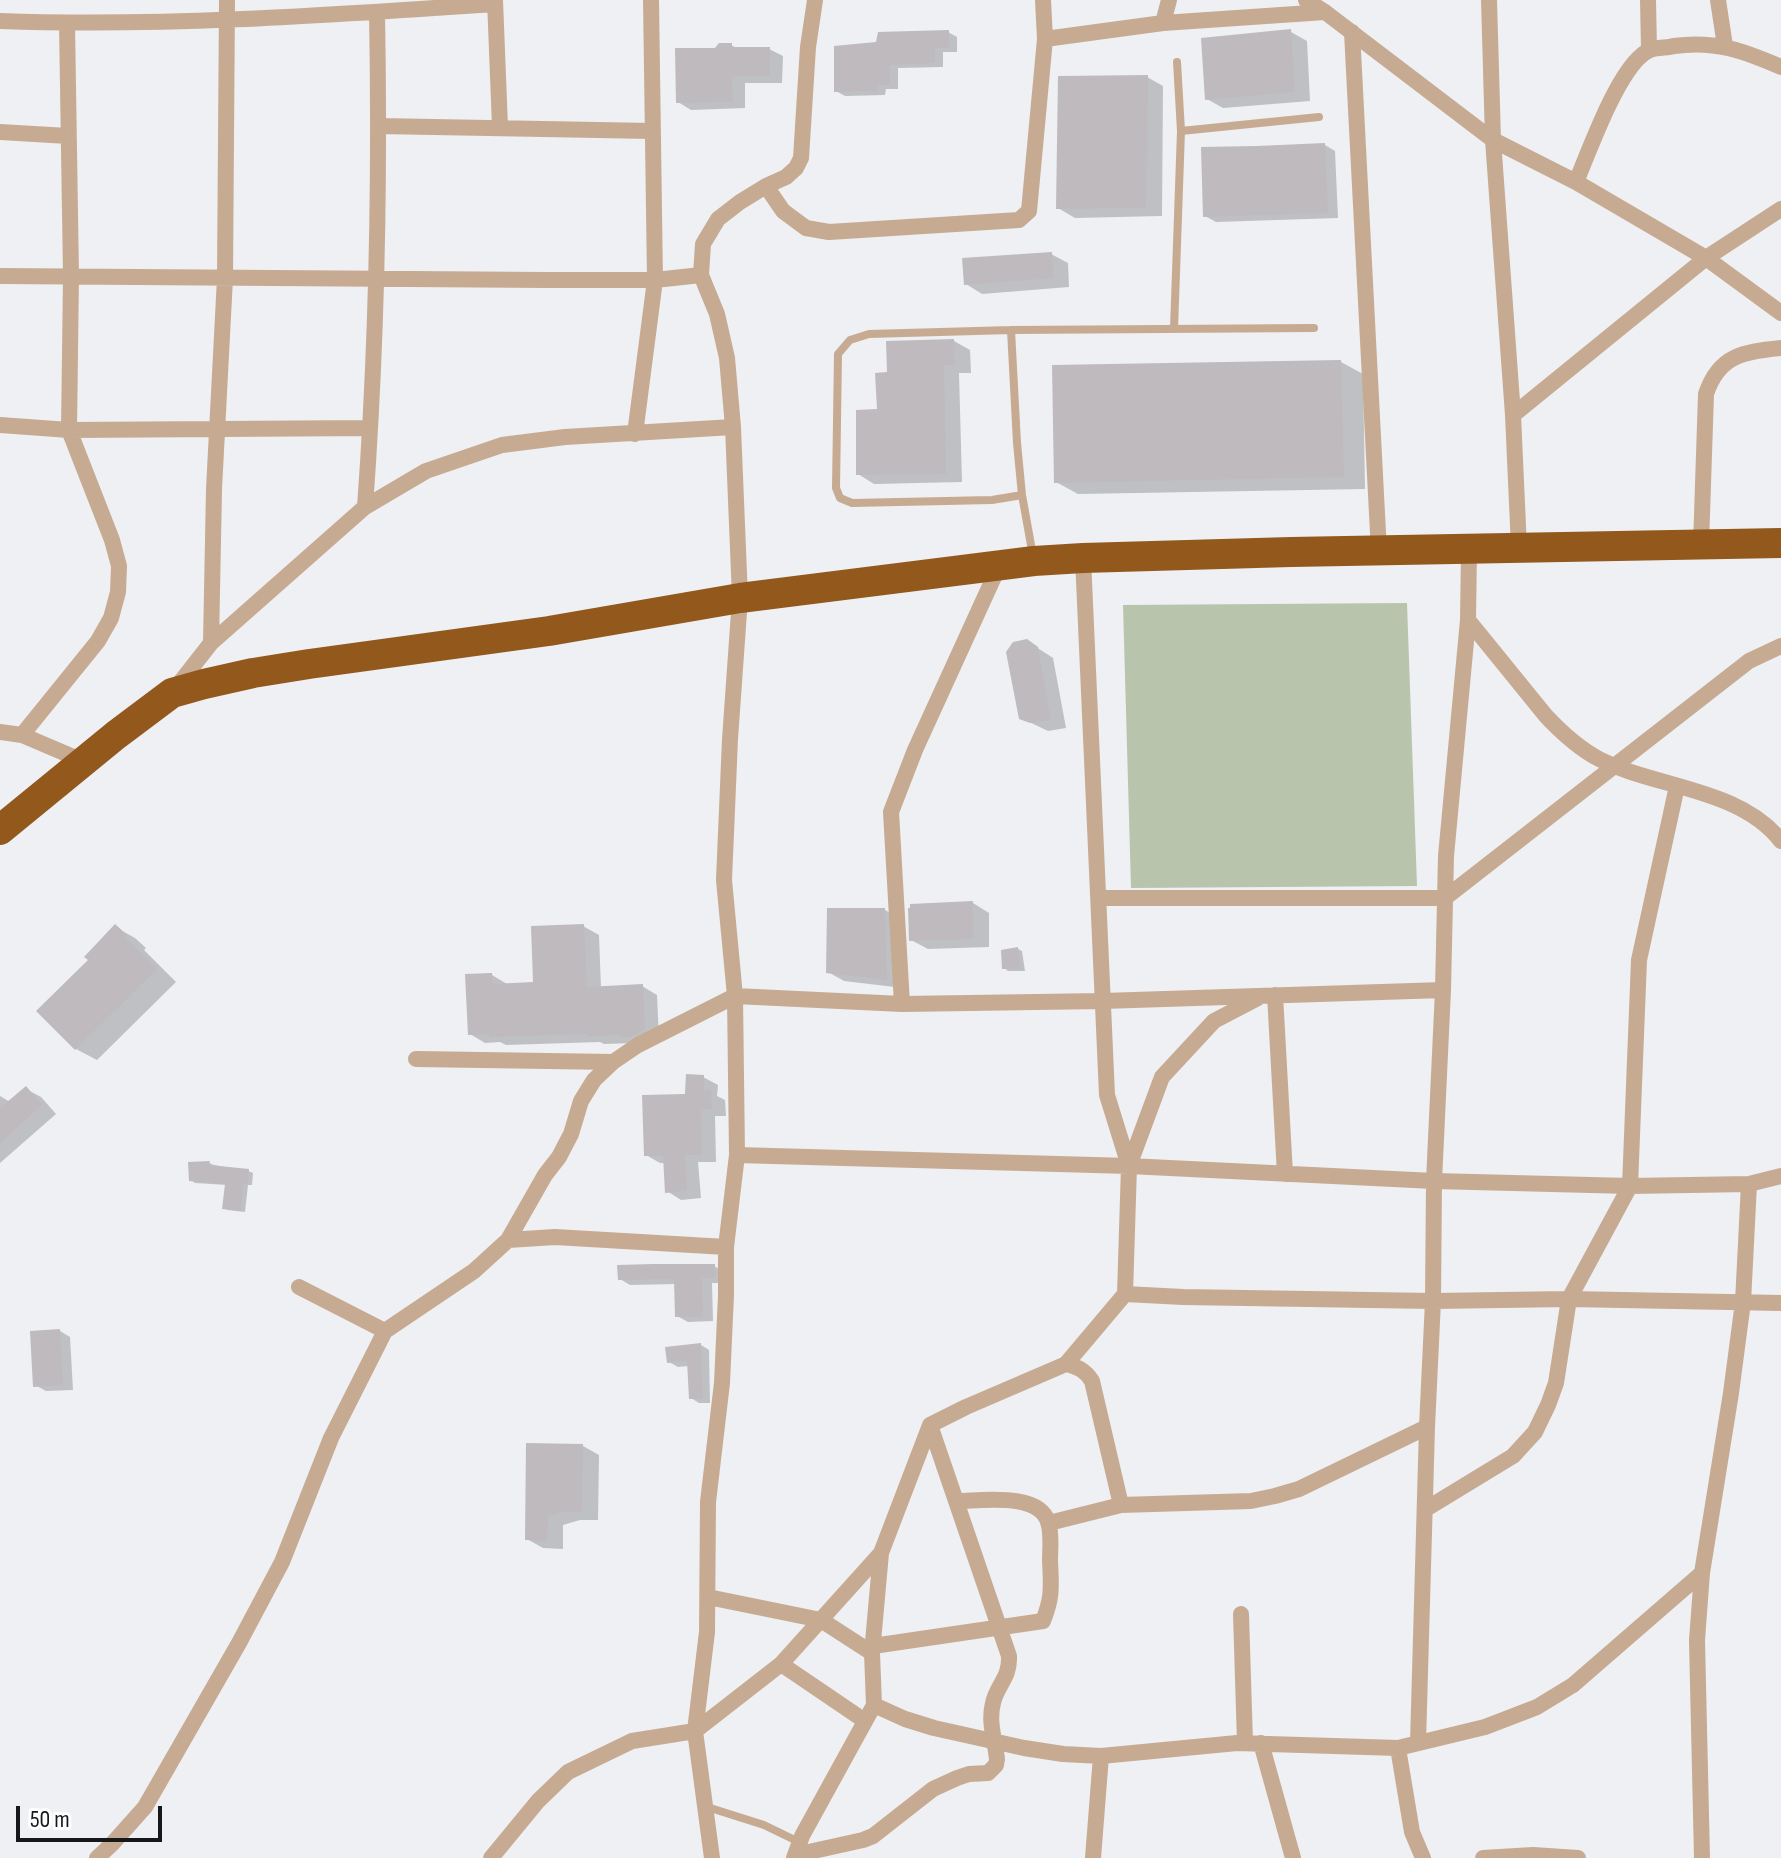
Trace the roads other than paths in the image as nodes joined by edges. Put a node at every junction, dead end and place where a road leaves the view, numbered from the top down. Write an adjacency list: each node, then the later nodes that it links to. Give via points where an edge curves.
1 (227, 0): 13 (street)
2 (651, 0): 26 (street)
3 (815, 0): 32 (street, via 801,158 786,177)
4 (1043, 0): 18 (street)
5 (1169, 0): 16 (street)
6 (1306, 0): 12 (street)
7 (1489, 0): 30 (street)
8 (1648, 0): 20 (street)
9 (1718, 0): 19 (street)
10 (495, 2): 11 (street); 25 (street)
11 (377, 12): 13 (street); 24 (street)
12 (1325, 12): 16 (street); 17 (street)
13 (227, 20): 15 (street); 38 (street)
14 (0, 21): 15 (street)
15 (67, 23): 29 (street)
16 (1163, 23): 18 (street)
17 (1352, 32): 30 (street); 59 (street)
18 (1045, 39): 32 (street, via 1029,211 1019,220 829,232 806,228 783,211)
19 (1725, 46): 20 (street); 22 (street)
20 (1649, 50): 31 (street, via 1614,93)
21 (1177, 62): 27 (lane)
22 (1781, 67)
23 (1319, 117): 27 (lane)
24 (379, 126): 25 (street); 39 (street)
25 (500, 127): 26 (street)
26 (652, 131): 40 (street)
27 (1181, 131): 43 (lane)
28 (0, 132): 29 (street)
29 (68, 136): 37 (street)
30 (1493, 140): 31 (street); 46 (street)
31 (1576, 182): 34 (street)
32 (766, 186): 35 (street, via 718,219 703,244)
33 (1781, 209): 34 (street)
34 (1706, 258): 41 (street); 46 (street)
35 (701, 275): 40 (street); 48 (street, via 727,358)
36 (0, 276): 37 (street)
37 (71, 276): 38 (street); 50 (street)
38 (225, 278): 39 (street); 51 (street)
39 (377, 279): 40 (street); 49 (street)
40 (655, 280): 52 (street)
41 (1781, 313)
42 (1314, 328): 43 (lane)
43 (1174, 329): 44 (lane)
44 (1011, 330): 53 (lane); 53 (lane, via 869,334 850,340 838,354 836,488 840,498 852,503)
45 (1781, 348): 56 (street, via 1730,359 1711,381 1706,394)
46 (1513, 415): 57 (street)
47 (0, 425): 50 (street)
48 (733, 427): 52 (street); 63 (street)
49 (370, 428): 51 (street); 54 (street)
50 (69, 430): 51 (street); 69 (street, via 112,540 118,592 98,641)
51 (217, 430): 65 (street)
52 (635, 434): 54 (street, via 502,445 426,471)
53 (1022, 495): 61 (lane)
54 (365, 507): 65 (street)
55 (1781, 543): 56 (highway)
56 (1701, 545): 57 (highway)
57 (1519, 548): 58 (highway)
58 (1469, 550): 59 (highway); 64 (street)
59 (1379, 552): 60 (highway)
60 (1083, 558): 61 (highway); 75 (street)
61 (1034, 561): 62 (highway)
62 (999, 566): 63 (highway); 81 (street, via 891,812)
63 (740, 598): 67 (highway, via 253,673); 79 (street, via 724,880)
64 (1468, 620): 71 (street, via 1558,729); 76 (street)
65 (211, 643): 67 (street)
66 (1781, 646): 71 (street, via 1749,661)
67 (172, 693): 70 (highway)
68 (0, 732): 69 (street)
69 (22, 735): 70 (street)
70 (83, 761): 73 (highway)
71 (1615, 766): 72 (street); 76 (street)
72 (1677, 786): 74 (street, via 1740,807); 90 (street, via 1639,960)
73 (0, 830)
74 (1781, 841)
75 (1099, 898): 76 (street); 80 (street)
76 (1445, 898): 77 (street)
77 (1443, 990): 78 (street); 88 (street)
78 (1269, 995): 80 (street); 85 (street, via 1214,1021 1162,1077); 86 (street)
79 (735, 996): 81 (street); 83 (street); 84 (street)
80 (1103, 1001): 81 (street); 85 (street, via 1107,1095)
81 (902, 1004)
82 (416, 1059): 83 (street)
83 (613, 1062): 91 (street, via 581,1101 571,1134)
84 (737, 1155): 85 (street); 92 (street)
85 (1129, 1166): 86 (street); 94 (street)
86 (1285, 1174): 88 (street)
87 (1781, 1176): 89 (street)
88 (1434, 1181): 90 (street); 96 (street)
89 (1749, 1184): 90 (street); 97 (street)
90 (1630, 1186): 95 (street)
91 (508, 1240): 92 (street, via 555,1237); 99 (street, via 474,1271)
92 (726, 1247): 109 (street, via 722,1383 708,1502)
93 (299, 1287): 99 (street)
94 (1125, 1294): 96 (street); 100 (street)
95 (1569, 1299): 96 (street); 97 (street); 105 (street, via 1556,1383 1535,1432 1513,1456)
96 (1433, 1301): 102 (street)
97 (1743, 1302): 98 (street); 108 (street)
98 (1781, 1303)
99 (385, 1331): 125 (street, via 331,1438 282,1562 239,1643 145,1807)
100 (1066, 1364): 101 (street); 104 (street, via 1086,1372 1092,1381)
101 (930, 1425): 103 (street); 107 (street)
102 (1427, 1427): 104 (street, via 1275,1496); 105 (street)
103 (956, 1501): 106 (street, via 1031,1504); 112 (street)
104 (1121, 1505): 106 (street)
105 (1426, 1509): 120 (street)
106 (1049, 1523): 112 (street, via 1051,1601 1043,1621)
107 (881, 1553): 111 (street); 113 (street)
108 (1702, 1573): 120 (street, via 1573,1685 1537,1707 1485,1727); 133 (street, via 1697,1640)
109 (708, 1597): 111 (street); 117 (street)
110 (1241, 1614): 119 (street)
111 (821, 1620): 113 (street); 114 (street)
112 (1000, 1628): 113 (street); 118 (street, via 1009,1666 991,1710)
113 (873, 1649): 115 (street)
114 (781, 1664): 116 (street); 117 (street)
115 (874, 1705): 116 (street); 118 (street, via 934,1728)
116 (865, 1721): 124 (street)
117 (695, 1731): 123 (street); 126 (street, via 632,1741 568,1772)
118 (995, 1740): 122 (street); 124 (street, via 997,1759 988,1773 944,1783 873,1836)
119 (1253, 1743): 121 (street); 122 (street); 129 (street)
120 (1418, 1743): 121 (street)
121 (1398, 1748): 130 (street, via 1412,1832)
122 (1101, 1756): 128 (street)
123 (704, 1806): 124 (lane, via 764,1825); 127 (street)
124 (797, 1852)
125 (97, 1858)
126 (491, 1858)
127 (712, 1858)
128 (1093, 1858)
129 (1293, 1858)
130 (1423, 1858)
131 (1483, 1858): 132 (street)
132 (1578, 1858)
133 (1702, 1858)

